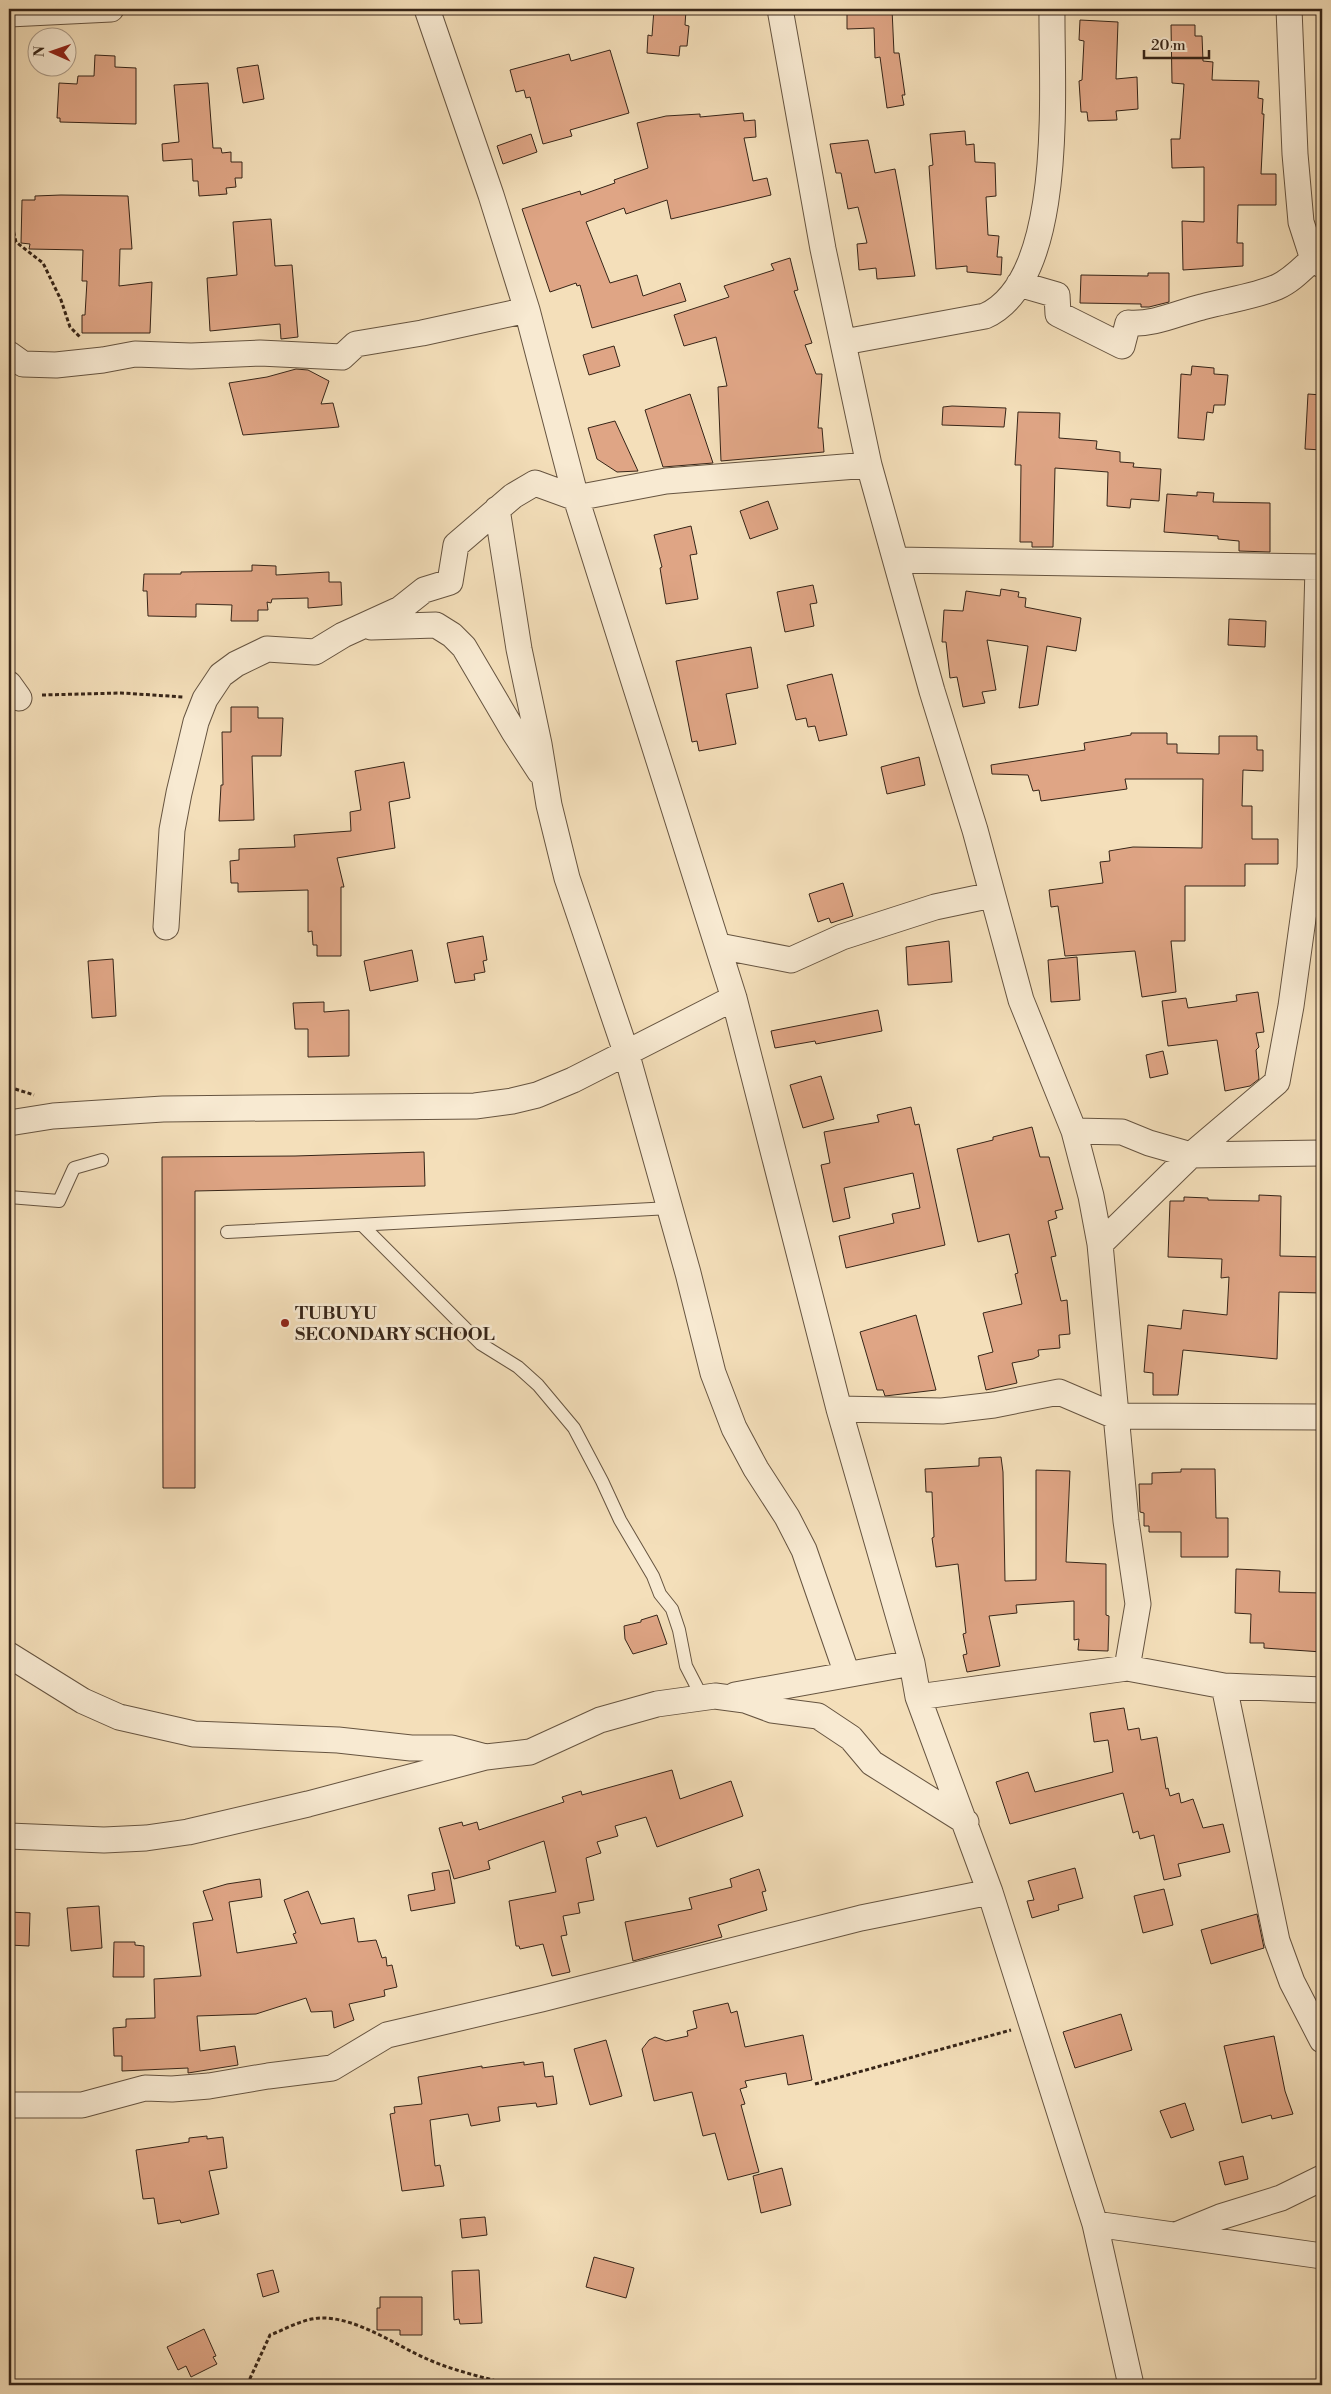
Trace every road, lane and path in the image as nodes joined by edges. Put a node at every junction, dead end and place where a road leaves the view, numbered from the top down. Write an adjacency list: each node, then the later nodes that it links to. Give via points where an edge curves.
1 (111, 9): 6 (street)
2 (427, 9): 10 (street)
3 (780, 9): 11 (street, via 823,249)
4 (1052, 9): 9 (street, via 1047,200 1036,244)
5 (1289, 9): 8 (street, via 1299,204 1304,237)
6 (9, 14)
7 (9, 213): 13 (path, via 16,242 43,263 70,328)
8 (1318, 262): 9 (street, via 1278,287 1152,323 1128,323 1122,346 1058,314 1057,295)
9 (1019, 284): 11 (street, via 999,308 978,318)
10 (527, 310): 13 (street, via 356,344 342,356 135,354); 15 (street)
11 (844, 342): 14 (street)
12 (9, 354): 13 (street, via 23,364 56,365)
13 (103, 360)
14 (870, 465): 15 (street, via 666,481); 17 (street)
15 (576, 498): 16 (street, via 535,483); 26 (street)
16 (497, 509): 19 (street, via 456,545 450,582 424,590 400,608); 22 (street, via 514,621)
17 (896, 560): 18 (street); 24 (street)
18 (1320, 567): 23 (street)
19 (364, 627): 21 (street, via 315,652 266,650 250,656 221,675); 22 (street, via 436,625 452,635 464,647)
20 (14, 691): 21 (path)
21 (205, 699): 25 (street, via 188,753 172,830)
22 (545, 779): 28 (street, via 567,878)
23 (1317, 801): 32 (street, via 1291,1006 1277,1082)
24 (992, 895): 26 (street, via 935,907 842,937 791,960); 30 (street, via 1021,1000)
25 (166, 927)
26 (719, 946): 27 (street)
27 (734, 998): 28 (street); 39 (street)
28 (626, 1052): 29 (street, via 536,1095 475,1106 163,1109 62,1115); 35 (street)
29 (9, 1122)
30 (1074, 1131): 32 (street, via 1122,1132); 38 (street)
31 (1322, 1153): 32 (street)
32 (1191, 1155): 38 (street)
33 (102, 1160): 34 (lane, via 74,1168 59,1201)
34 (9, 1197)
35 (670, 1208): 36 (lane); 45 (street, via 723,1400 751,1460 788,1517 804,1550)
36 (362, 1225): 37 (lane); 48 (lane, via 481,1344 518,1367 538,1385 574,1428 660,1594 672,1609 686,1666)
37 (227, 1232)
38 (1100, 1244): 40 (street)
39 (839, 1409): 40 (street, via 942,1412 1059,1392); 43 (street)
40 (1115, 1416): 41 (street); 44 (street, via 1138,1604)
41 (1322, 1417)
42 (9, 1656): 51 (street, via 82,1701 119,1717 194,1734 452,1748)
43 (912, 1662): 45 (street); 50 (street)
44 (1127, 1668): 46 (street); 50 (street)
45 (848, 1674): 49 (street)
46 (1224, 1686): 47 (street); 56 (street, via 1277,1941 1292,1982)
47 (1322, 1690)
48 (702, 1697): 49 (street); 51 (street, via 657,1704 600,1720 530,1752)
49 (728, 1697): 52 (street, via 772,1710 818,1716 851,1738 872,1763)
50 (918, 1697): 52 (street)
51 (486, 1757): 53 (street, via 251,1818 180,1833 104,1840)
52 (966, 1822): 54 (street)
53 (9, 1836)
54 (990, 1892): 58 (street, via 861,1918 541,2000 387,2035 332,2068 209,2086 145,2088 82,2105); 60 (street)
55 (1014, 2029): 57 (path)
56 (1322, 2040)
57 (815, 2084)
58 (9, 2105)
59 (1322, 2178): 61 (street, via 1281,2198)
60 (1095, 2224): 61 (street); 65 (street)
61 (1176, 2235): 62 (street)
62 (1322, 2256)
63 (247, 2385): 64 (path, via 270,2336 305,2320 319,2318 360,2328 388,2338 428,2360)
64 (511, 2385)
65 (1131, 2385)

